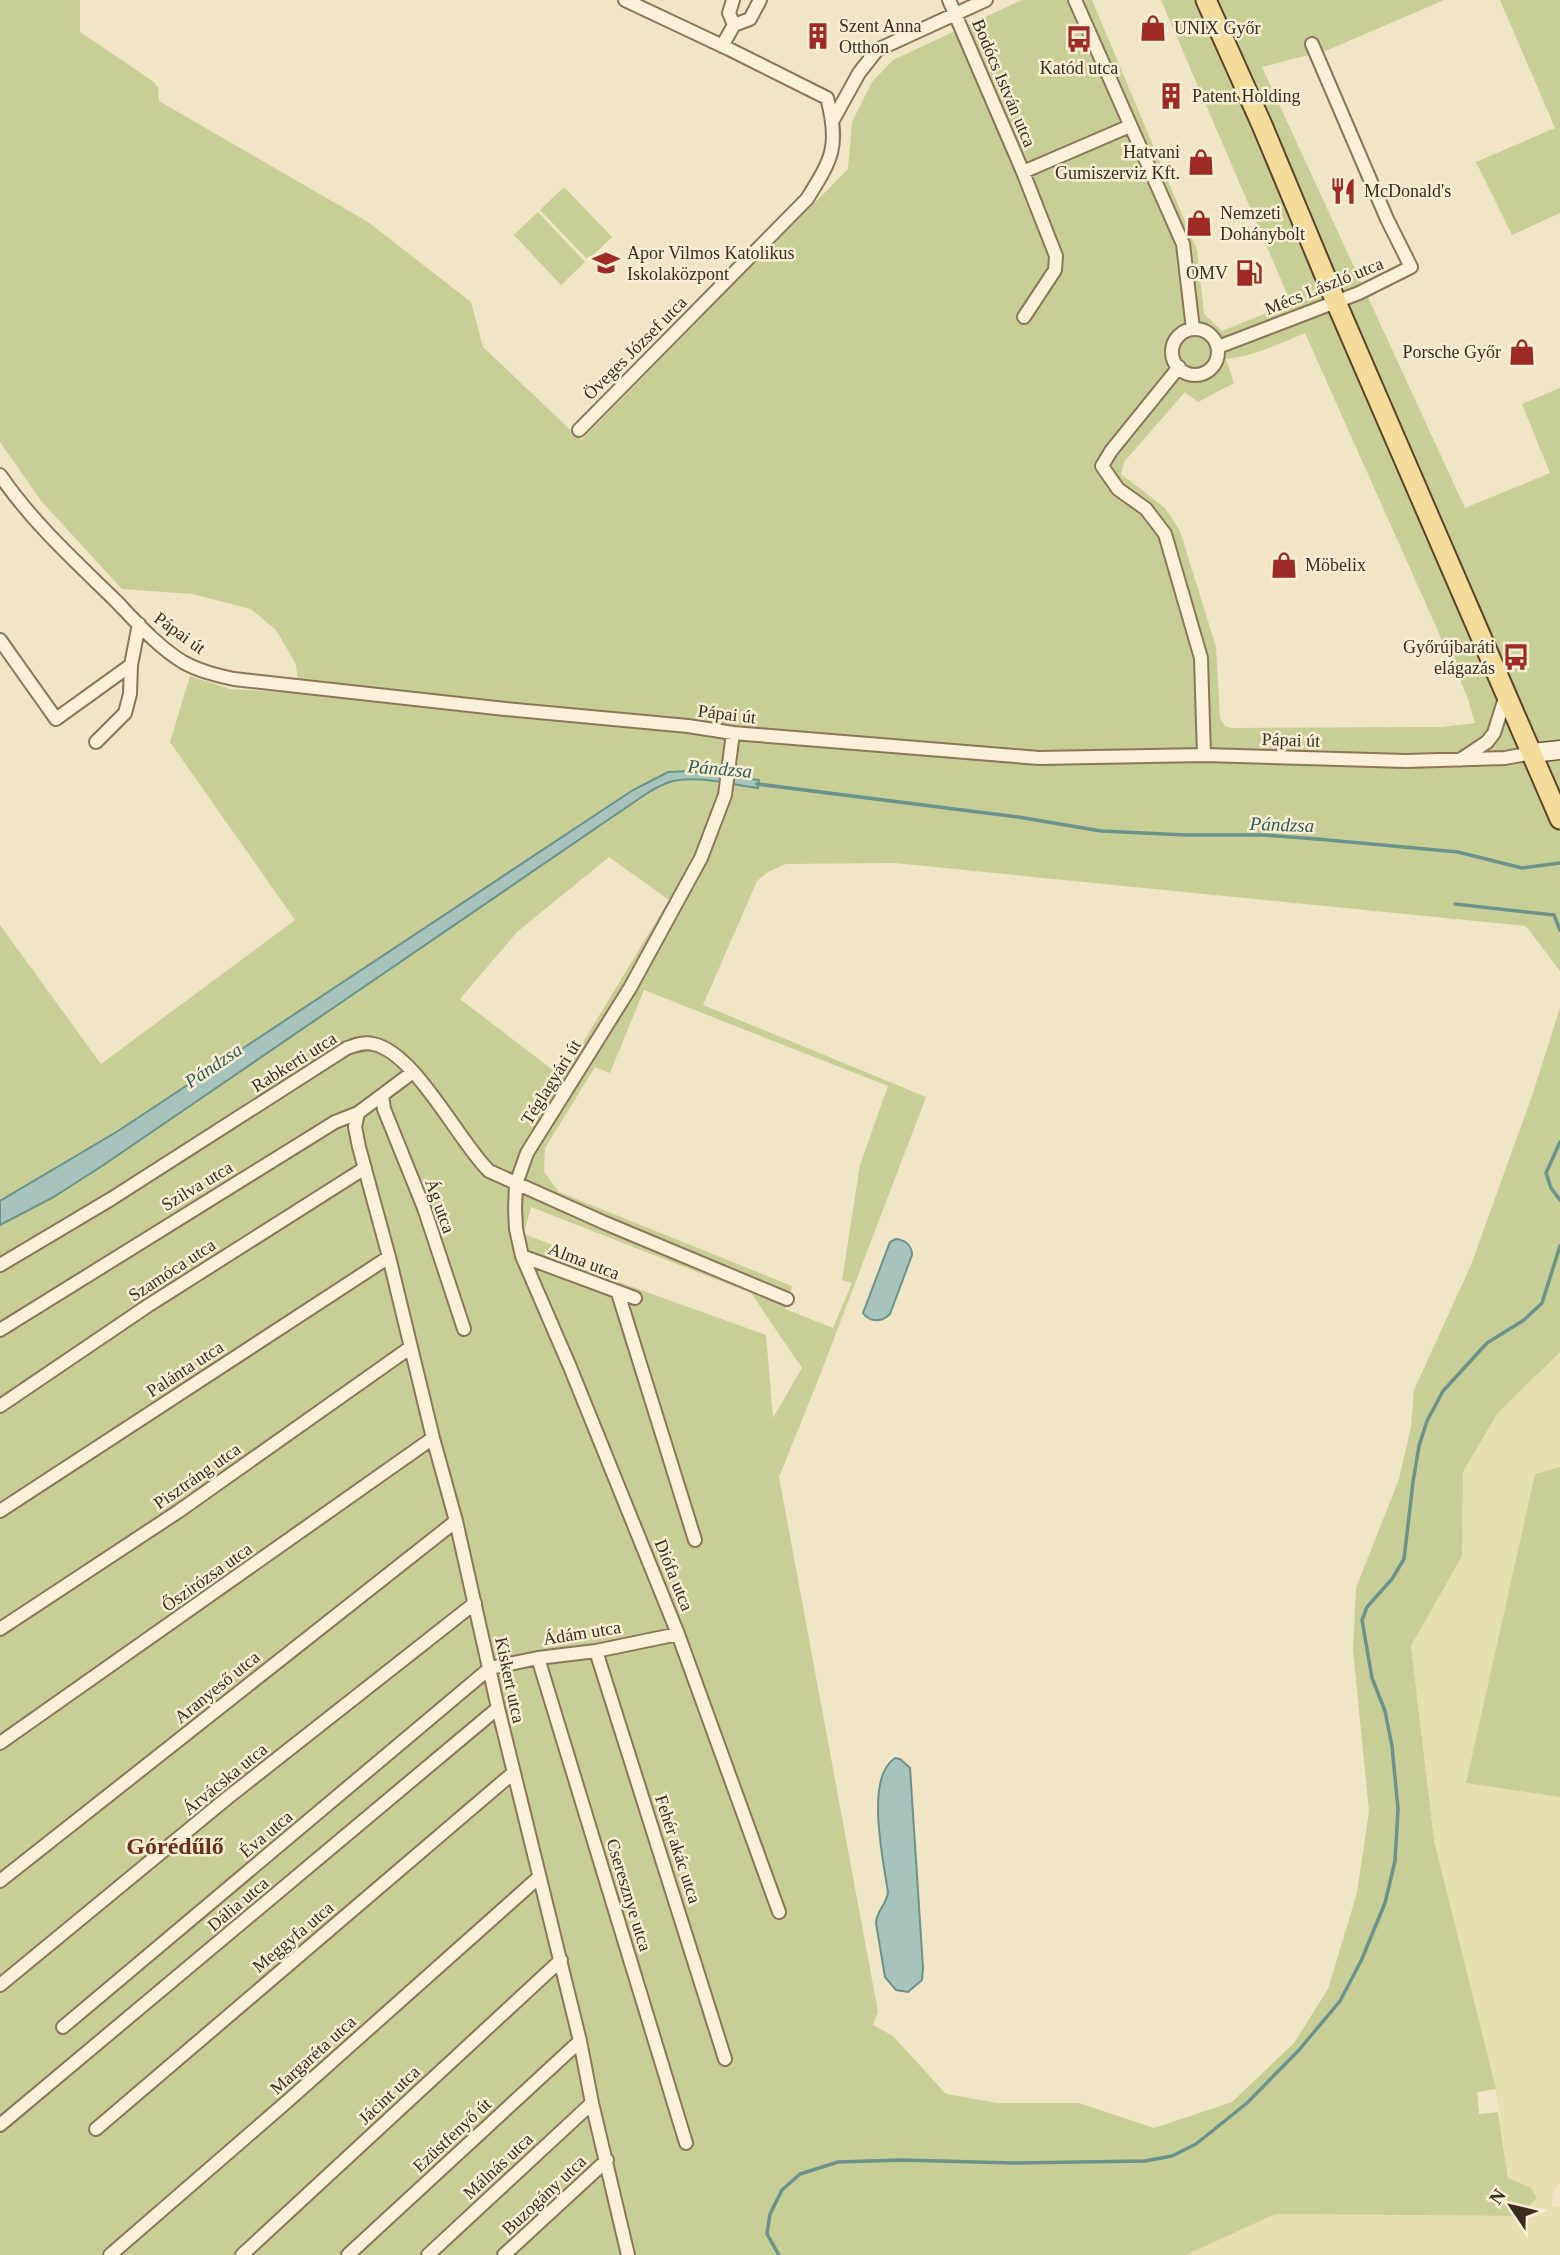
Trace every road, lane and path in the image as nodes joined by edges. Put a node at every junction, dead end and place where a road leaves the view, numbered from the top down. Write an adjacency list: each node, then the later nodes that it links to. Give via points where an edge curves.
1 (625, 0): 11 (street)
2 (733, 0): 9 (street, via 729,13)
3 (760, 0): 9 (street, via 750,19)
4 (949, 0): 8 (street, Bodócs István utca)
5 (986, 0): 8 (street)
6 (1075, 0): 13 (street)
7 (1206, 0): 15 (main road)
8 (955, 13): 12 (street, via 877,50); 14 (street, Bodócs István utca)
9 (734, 25): 11 (street)
10 (1312, 44): 15 (street, Mécs László utca, via 1411,267)
11 (722, 46): 12 (street, via 827,98)
12 (833, 120): 20 (street, Öveges József utca, via 835,138 829,163 807,199)
13 (1130, 127): 14 (street); 17 (street, via 1183,244)
14 (1023, 172): 16 (street, Bodócs István utca, via 1056,256 1055,270)
15 (1336, 302): 18 (street, Mécs László utca); 25 (main road)
16 (1024, 317)
17 (1193, 329): 18 (street, via 1209,334); 19 (street, via 1179,335 1174,346)
18 (1218, 347): 19 (street, via 1216,362 1204,372 1190,374)
19 (1179, 367): 30 (street, via 1102,466 1118,489 1146,509 1165,534 1201,658)
20 (579, 430)
21 (0, 475): 22 (street, Pápai út, via 49,534)
22 (139, 624): 24 (street); 26 (street, Pápai út, via 183,661 234,679)
23 (0, 640): 24 (street, via 56,719)
24 (131, 665): 27 (street, via 125,713)
25 (1506, 695): 29 (main road); 31 (street, via 1494,733)
26 (733, 733): 30 (street, Pápai út, via 1039,758); 37 (street, Téglagyári út, via 724,795 701,858 630,988 527,1153)
27 (96, 742)
28 (1560, 750): 29 (street)
29 (1532, 753): 31 (street, Pápai út); 32 (main road)
30 (1204, 755): 31 (street, Pápai út)
31 (1460, 761)
32 (1560, 818)
33 (413, 1072): 34 (street, Szilva utca); 37 (street, Rabkerti utca, via 478,1161); 40 (street, Rabkerti utca, via 382,1046 371,1043 347,1048)
34 (382, 1096): 35 (street, Szilva utca); 44 (street, Ág utca)
35 (358, 1113): 36 (street, Kiskert utca, via 355,1127); 45 (street, Szilva utca, via 335,1122)
36 (365, 1168): 39 (street, Kiskert utca); 47 (street, Szamóca utca)
37 (516, 1184): 38 (street, via 516,1229); 43 (street)
38 (522, 1256): 41 (street, Alma utca); 54 (street, Diófa utca)
39 (389, 1257): 46 (street, Kiskert utca); 49 (street, Palánta utca)
40 (0, 1265)
41 (618, 1293): 42 (street, Alma utca); 51 (street)
42 (635, 1298)
43 (787, 1299)
44 (464, 1329)
45 (0, 1330)
46 (411, 1347): 48 (street, Kiskert utca); 53 (street, Pisztráng utca)
47 (0, 1406)
48 (433, 1438): 50 (street, Kiskert utca); 59 (street, Őszirózsa utca)
49 (0, 1511)
50 (456, 1521): 52 (street, Kiskert utca); 62 (street, Aranyeső utca)
51 (695, 1540)
52 (475, 1603): 57 (street, Kiskert utca); 65 (street, Árvácska utca)
53 (0, 1629)
54 (678, 1633): 55 (street, Ádám utca); 63 (street, Diófa utca)
55 (596, 1651): 56 (street, Ádám utca); 68 (street, Fehér akác utca)
56 (538, 1658): 57 (street, Ádám utca); 72 (street, Cseresznye utca)
57 (490, 1668): 58 (street, Kiskert utca); 66 (street, Éva utca)
58 (498, 1708): 60 (street, Kiskert utca); 70 (street, Dália utca)
59 (0, 1743)
60 (513, 1773): 61 (street, Kiskert utca); 71 (street, Meggyfa utca)
61 (538, 1878): 64 (street, Kiskert utca); 74 (street, Margaréta utca)
62 (0, 1881)
63 (779, 1912)
64 (561, 1960): 67 (street, Kiskert utca); 75 (street, Jácint utca)
65 (0, 1985)
66 (63, 2027)
67 (580, 2041): 69 (street, Kiskert utca); 76 (street, Ezüstfenyő út)
68 (725, 2059)
69 (592, 2103): 73 (street, Kiskert utca); 77 (street, Málnás utca)
70 (0, 2125)
71 (96, 2129)
72 (687, 2143)
73 (607, 2160): 78 (street, Buzogány utca); 79 (street, Kiskert utca)
74 (110, 2255)
75 (242, 2255)
76 (348, 2255)
77 (428, 2255)
78 (504, 2255)
79 (628, 2255)

